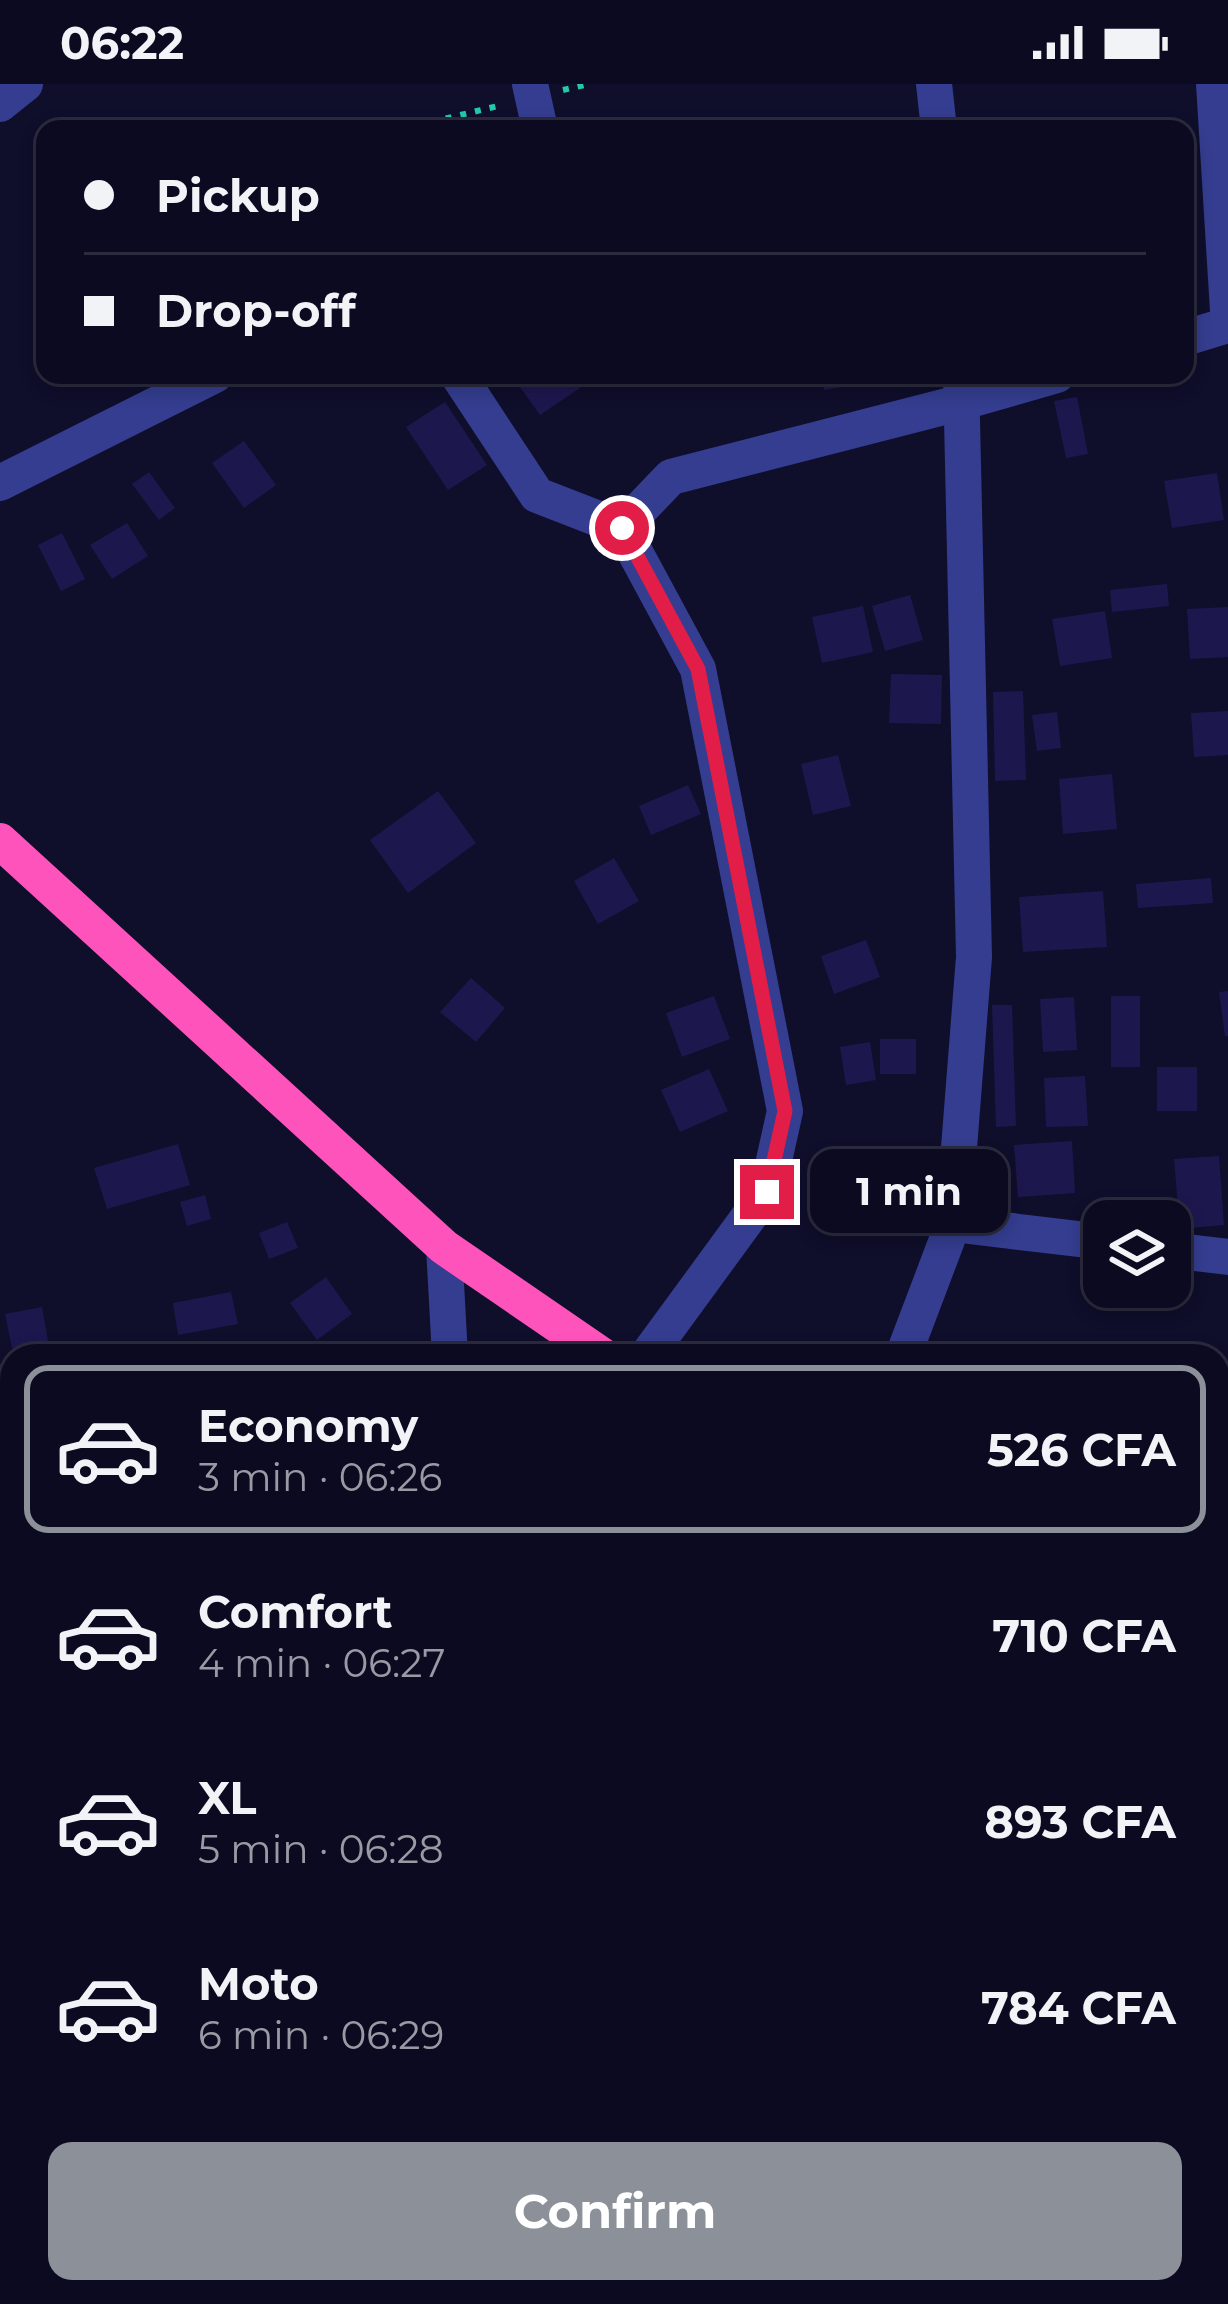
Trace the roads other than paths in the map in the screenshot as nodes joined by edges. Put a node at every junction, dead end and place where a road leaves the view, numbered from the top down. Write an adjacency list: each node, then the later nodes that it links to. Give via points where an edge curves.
1 (25, 84): 5 (street)
2 (530, 84): 6 (street)
3 (934, 84): 7 (street)
4 (1214, 84): 8 (street)
5 (0, 104)
6 (538, 120)
7 (937, 120)
8 (1228, 311)
9 (1228, 325): 10 (street)
10 (1194, 335)
11 (197, 384): 15 (street)
12 (464, 384): 16 (street, via 537,495)
13 (996, 384): 14 (street)
14 (962, 389): 16 (street, via 671,477); 18 (street, via 974,957)
15 (0, 483)
16 (622, 528): 25 (street, via 698,669 785,1111 767,1192)
17 (0, 841): 20 (highway)
18 (953, 1224): 19 (street); 26 (street)
19 (1083, 1239)
20 (444, 1246): 23 (street); 24 (highway)
21 (1191, 1253): 22 (street)
22 (1228, 1257)
23 (449, 1344)
24 (586, 1344)
25 (655, 1344)
26 (908, 1344)

